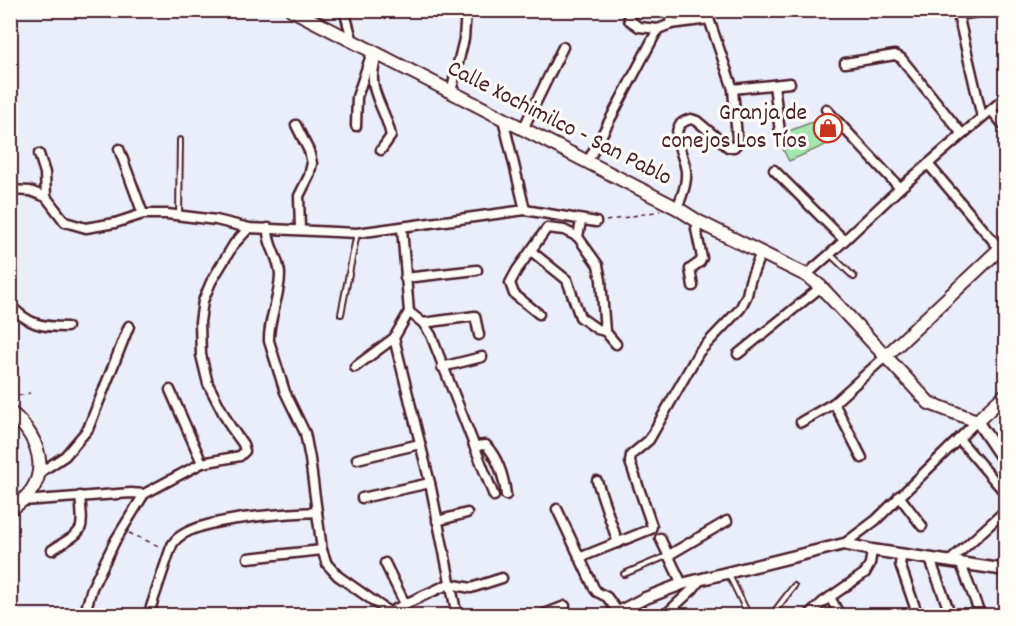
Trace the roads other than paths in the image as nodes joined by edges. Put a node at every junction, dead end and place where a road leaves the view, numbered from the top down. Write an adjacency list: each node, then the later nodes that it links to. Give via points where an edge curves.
1 (292, 10): 11 (main road, Calle Xochimilco - San Pablo)
2 (344, 10): 11 (street)
3 (466, 10): 18 (street)
4 (628, 10): 10 (street, via 629,20 639,27)
5 (669, 10): 9 (street)
6 (987, 10): 7 (street)
7 (958, 13): 22 (street)
8 (708, 15): 9 (street); 17 (street)
9 (671, 24): 10 (street)
10 (658, 29): 34 (street)
11 (353, 42): 13 (main road, Calle Xochimilco - San Pablo)
12 (563, 46): 27 (street)
13 (375, 54): 18 (main road, Calle Xochimilco - San Pablo); 25 (street, via 357,97); 32 (street, via 372,82 390,136)
14 (845, 63): 29 (street, via 895,55 901,58)
15 (790, 83): 16 (street)
16 (774, 85): 17 (street); 28 (street)
17 (733, 89): 40 (street, via 737,138 734,147 728,147 691,119 676,129 686,170)
18 (452, 92): 23 (main road, Calle Xochimilco - San Pablo)
19 (1005, 97): 21 (street)
20 (826, 109): 37 (street)
21 (991, 110): 22 (street); 26 (street)
22 (982, 117): 29 (street)
23 (503, 119): 27 (main road, Calle Xochimilco - San Pablo); 41 (street)
24 (296, 125): 50 (street, via 312,163 299,196)
25 (356, 126)
26 (1005, 128)
27 (523, 129): 34 (main road, Calle Xochimilco - San Pablo)
28 (780, 132)
29 (962, 134): 35 (street)
30 (180, 140): 43 (lane)
31 (119, 149): 42 (street)
32 (381, 150)
33 (39, 154): 39 (street)
34 (587, 163): 40 (main road, Calle Xochimilco - San Pablo)
35 (928, 164): 37 (street); 54 (street)
36 (774, 170): 53 (street)
37 (900, 188): 53 (street)
38 (10, 190): 39 (street)
39 (46, 197): 42 (street, via 65,222 86,228)
40 (677, 208): 46 (main road, Calle Xochimilco - San Pablo)
41 (525, 210): 44 (street); 49 (street)
42 (143, 214): 43 (street)
43 (179, 216): 47 (street)
44 (581, 221): 45 (street); 52 (street)
45 (596, 222)
46 (699, 222): 56 (main road, Calle Xochimilco - San Pablo); 62 (street, via 696,229 702,258 690,269)
47 (249, 228): 48 (street); 91 (street, via 234,244 211,282 200,322 201,355 208,384 245,451 240,456)
48 (268, 228): 50 (street); 107 (street, via 267,238 276,255 280,276 269,341 285,392 305,433)
49 (402, 228): 51 (street); 61 (street)
50 (300, 229): 51 (street)
51 (357, 233): 66 (lane)
52 (578, 237): 55 (street, via 548,228); 71 (street, via 598,265)
53 (844, 240): 57 (street)
54 (1003, 249): 76 (main road)
55 (531, 251): 67 (street, via 510,283 514,294); 71 (street, via 567,280 580,317)
56 (761, 252): 59 (main road, Calle Xochimilco - San Pablo); 113 (street, via 740,309 699,352 649,440 632,455 630,462 652,526)
57 (830, 254): 59 (street); 60 (lane)
58 (477, 270): 61 (street)
59 (806, 275): 63 (main road, Calle Xochimilco - San Pablo)
60 (854, 277)
61 (405, 278): 65 (street)
62 (693, 285)
63 (821, 287): 75 (street); 76 (main road, Calle Xochimilco - San Pablo)
64 (10, 305): 70 (street, via 35,324)
65 (409, 312): 68 (street); 73 (street)
66 (341, 314)
67 (539, 314)
68 (423, 323): 72 (street, via 475,316); 79 (street)
69 (129, 326): 93 (street, via 88,429 65,456)
70 (67, 327)
71 (605, 331): 74 (street)
72 (478, 335)
73 (394, 338): 78 (street); 87 (street)
74 (616, 344)
75 (738, 354)
76 (886, 356): 82 (street); 84 (main road, Calle Xochimilco - San Pablo, via 929,403)
77 (482, 357): 79 (street)
78 (355, 367)
79 (442, 367): 88 (street)
80 (170, 390): 91 (street)
81 (1005, 394): 84 (main road)
82 (834, 403): 85 (street); 89 (street)
83 (10, 412): 93 (main road, via 33,437 39,452)
84 (977, 421): 86 (street); 92 (street)
85 (801, 422)
86 (959, 439): 97 (street); 101 (street)
87 (420, 444): 90 (street); 95 (street)
88 (474, 446): 98 (street, via 486,445 492,452); 100 (street)
89 (862, 458)
90 (357, 459)
91 (202, 463): 96 (street)
92 (1005, 464)
93 (39, 473): 103 (main road)
94 (597, 481): 113 (street)
95 (430, 483): 102 (street); 109 (street)
96 (144, 494): 99 (street); 138 (street, via 92,588)
97 (1005, 494)
98 (507, 495)
99 (80, 496): 103 (street); 115 (street, via 81,531)
100 (494, 496)
101 (899, 496): 111 (street); 114 (street)
102 (362, 498)
103 (22, 501): 104 (main road)
104 (10, 509)
105 (557, 509): 121 (street)
106 (1005, 510): 123 (street)
107 (317, 512): 116 (street); 139 (street, via 238,519 182,535 170,550)
108 (467, 513): 109 (street)
109 (437, 521): 130 (street)
110 (727, 521): 119 (street)
111 (922, 526)
112 (660, 538): 119 (street)
113 (618, 543): 121 (street)
114 (844, 544): 117 (street); 126 (street)
115 (52, 550)
116 (322, 550): 120 (street); 136 (street, via 329,569)
117 (872, 550): 118 (street); 133 (street, via 865,573)
118 (902, 554): 122 (street); 147 (street, via 902,573)
119 (669, 555): 127 (lane); 131 (street)
120 (248, 558)
121 (579, 558): 137 (street, via 597,592 607,597)
122 (930, 559): 123 (street); 148 (street)
123 (955, 561): 125 (street); 149 (street)
124 (385, 563): 134 (street)
125 (1005, 570)
126 (727, 572): 129 (street); 143 (lane)
127 (624, 574)
128 (502, 578): 130 (street, via 471,588)
129 (700, 580): 131 (street); 142 (street)
130 (449, 584): 134 (street); 140 (street)
131 (682, 584): 137 (street)
132 (794, 586): 144 (lane)
133 (830, 597): 145 (street); 146 (street)
134 (405, 604): 136 (street)
135 (565, 606): 141 (street)
136 (387, 614)
137 (614, 614)
138 (84, 615)
139 (148, 615)
140 (457, 615)
141 (539, 615)
142 (664, 615)
143 (749, 615)
144 (771, 615)
145 (808, 615)
146 (840, 615)
147 (918, 615)
148 (951, 615)
149 (981, 615)

